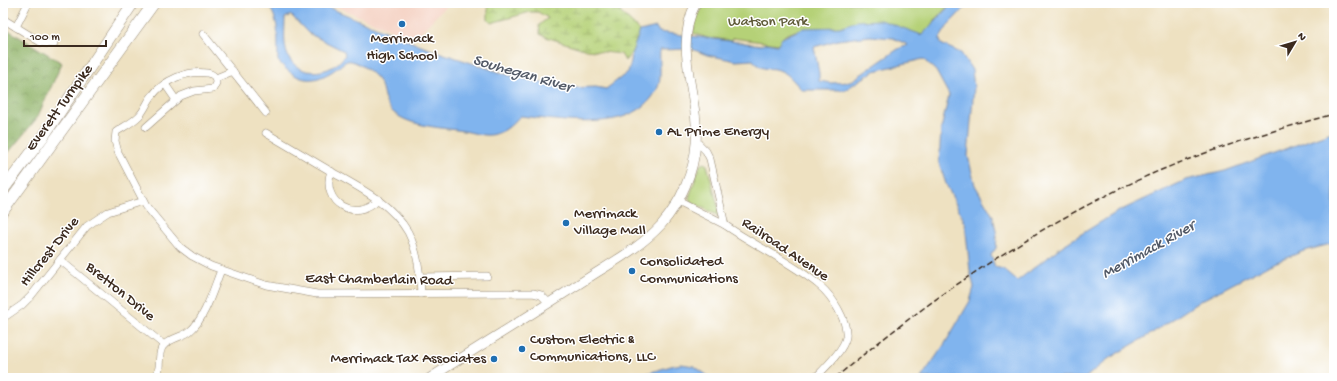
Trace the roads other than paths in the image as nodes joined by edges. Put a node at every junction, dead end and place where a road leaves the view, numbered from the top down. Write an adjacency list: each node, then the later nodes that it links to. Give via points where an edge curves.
1 (28, 3): 6 (street)
2 (133, 3): 18 (highway, Everett Turnpike, via 43,137)
3 (154, 3): 22 (highway, Everett Turnpike)
4 (696, 3): 16 (main road, via 688,22 685,47 696,117)
5 (3, 19): 6 (street)
6 (16, 27): 8 (street, via 42,42)
7 (203, 34): 9 (street)
8 (54, 44)
9 (233, 71): 10 (street); 13 (street)
10 (216, 78): 11 (street, via 210,74 190,72); 12 (street, via 216,85 212,90 190,92)
11 (165, 84): 12 (street); 20 (street, East Chamberlain Road, via 153,94 137,118 116,132 118,152)
12 (176, 100): 14 (street)
13 (266, 113)
14 (146, 126)
15 (266, 133): 17 (street)
16 (697, 142): 21 (main road, via 688,178); 23 (street, Railroad Avenue, via 710,159)
17 (331, 171): 19 (street); 19 (street, via 330,192 342,207 360,210 371,206)
18 (3, 190)
19 (378, 199): 27 (street, via 389,208 407,231 417,256)
20 (142, 201): 24 (street, Hillcrest Drive, via 108,212 92,222); 25 (street, East Chamberlain Road, via 180,247 203,263)
21 (678, 201): 23 (street, Railroad Avenue); 29 (main road, via 662,224 642,242)
22 (3, 211)
23 (725, 225): 34 (street, Railroad Avenue, via 821,287 838,310 844,323 846,339)
24 (60, 260): 30 (street, Hillcrest Drive, via 27,301); 31 (street, Bretton Drive)
25 (221, 270): 28 (street, East Chamberlain Road, via 266,285 317,294); 31 (street, via 198,323 185,334)
26 (487, 276): 27 (street)
27 (420, 277): 28 (street)
28 (421, 294): 29 (street, East Chamberlain Road, via 538,294)
29 (549, 303): 33 (main road)
30 (3, 318)
31 (164, 345): 32 (street, via 160,353 159,372)
32 (155, 378)
33 (430, 378)
34 (815, 378)

